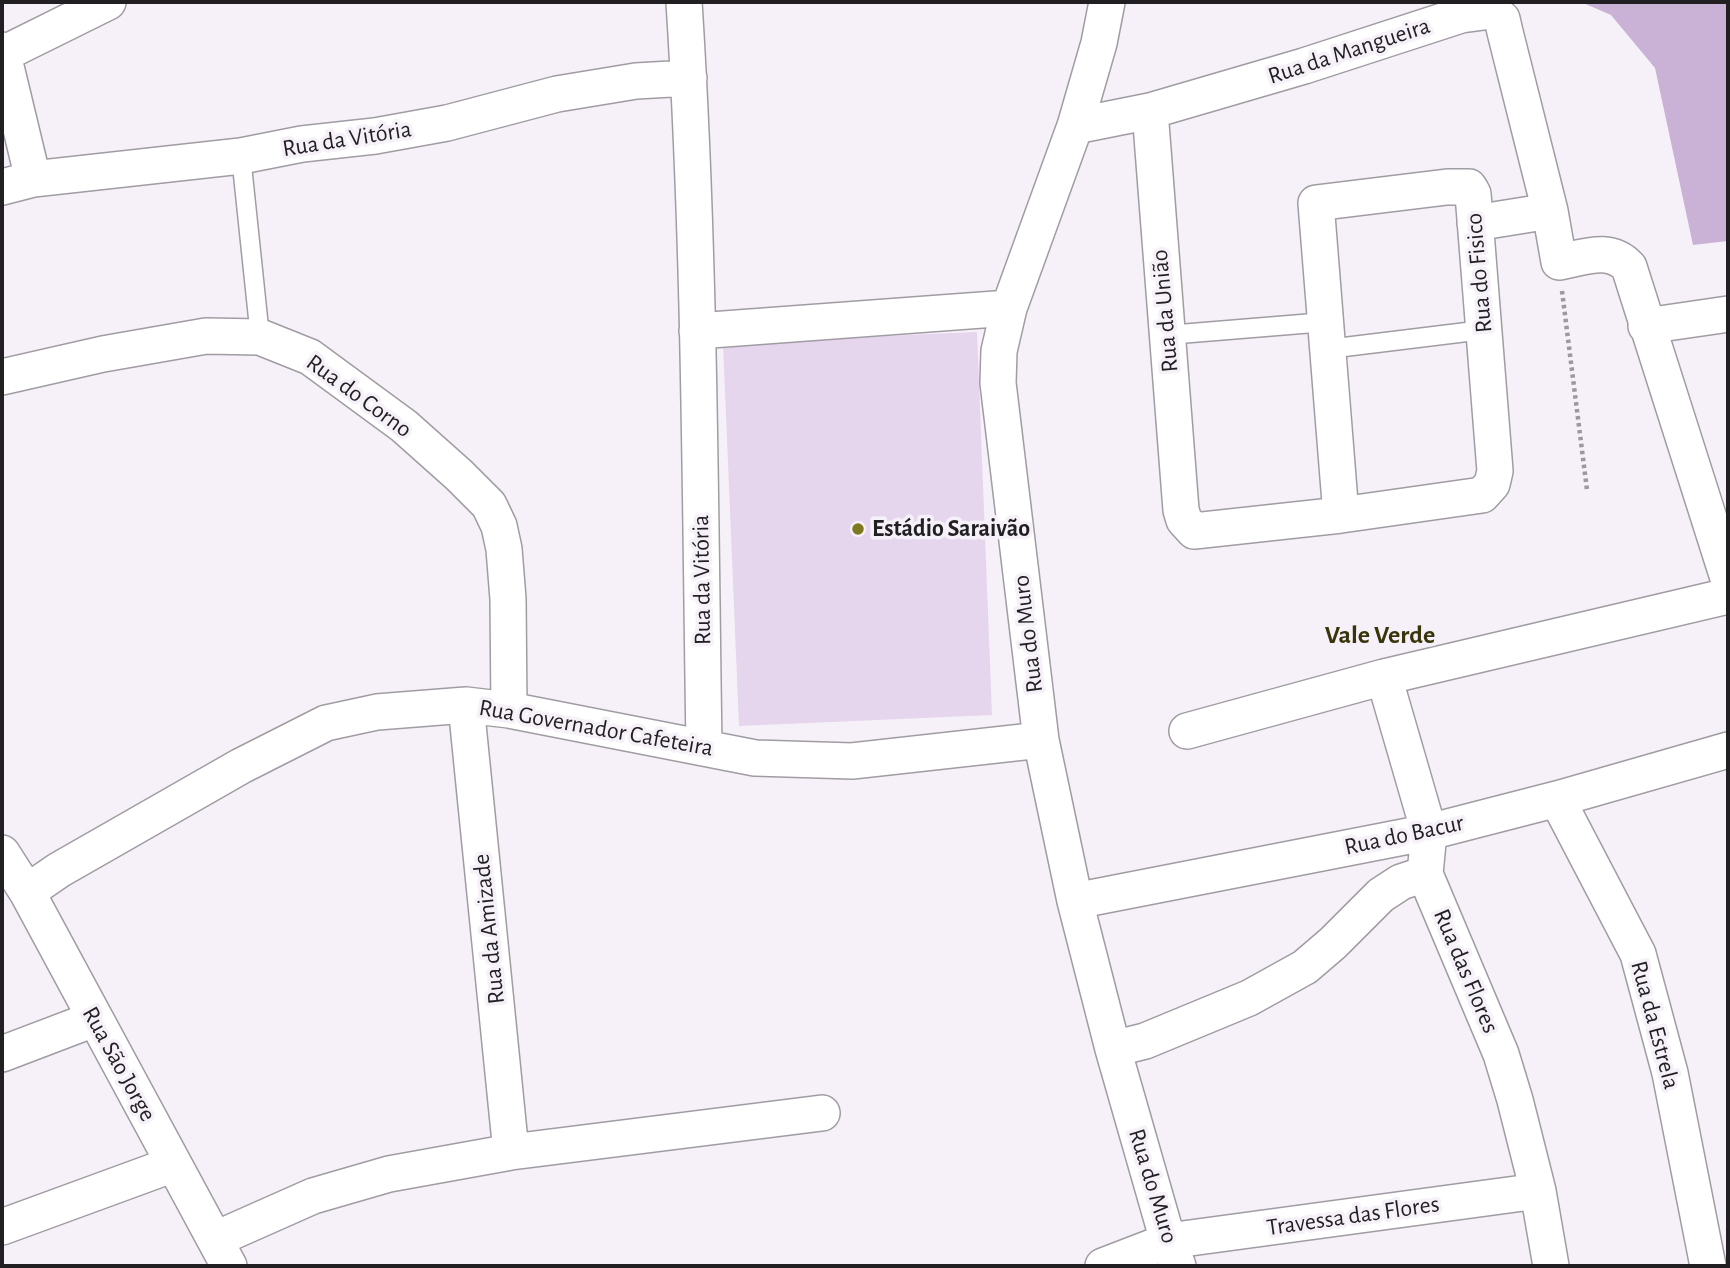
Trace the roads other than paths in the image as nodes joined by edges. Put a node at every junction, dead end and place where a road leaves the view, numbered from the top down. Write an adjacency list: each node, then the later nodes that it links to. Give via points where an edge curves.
1 (107, 2): 5 (street)
2 (684, 2): 6 (street, Rua da Vitória)
3 (1107, 2): 8 (street, Rua do Muro)
4 (1462, 8): 7 (street, Rua da Mangueira, via 1304,66); 11 (street, Rua da Mangueira, via 1491,11 1502,19)
5 (2, 52): 10 (street)
6 (689, 78): 9 (street, Rua da Vitória, via 557,94 447,123); 17 (street, Rua da Vitória)
7 (1150, 111): 8 (street, Rua da Mangueira); 18 (street, Rua da União)
8 (1075, 126): 13 (street, Rua do Muro)
9 (241, 156): 10 (street, Rua da Vitória); 20 (lane)
10 (18, 183)
11 (1550, 211): 12 (street); 15 (street, Rua da Mangueira, via 1559,262 1602,254 1622,259 1629,267)
12 (1475, 223): 16 (street, Rua do Fisico); 19 (street, Rua do Fisico, via 1469,187 1316,203)
13 (1009, 308): 17 (street); 28 (street, Rua do Muro, via 999,351 998,383)
14 (1728, 314): 15 (street)
15 (1646, 326): 23 (street)
16 (1483, 330): 19 (lane); 22 (street, Rua do Fisico, via 1495,471 1492,484 1482,495)
17 (698, 331): 29 (street, Rua da Vitória)
18 (1167, 335): 19 (lane); 22 (street, Rua da União, via 1181,509 1194,531)
19 (1327, 336): 22 (street)
20 (260, 337): 21 (street, Rua do Corno, via 206,336); 26 (street, Rua do Corno, via 310,357 404,426 489,505 504,549)
21 (2, 377)
22 (1341, 515)
23 (1727, 577): 24 (street)
24 (1384, 677): 27 (street); 32 (street, Rua das Flores)
25 (466, 705): 26 (street, Rua Governador Cafeteira); 35 (street, Rua Governador Cafeteira, via 377,712 326,723 229,772); 41 (street, Rua da Amizade)
26 (509, 710): 29 (street, Rua Governador Cafeteira)
27 (1186, 731)
28 (1041, 740): 29 (street, Rua Governador Cafeteira, via 852,761 755,758); 36 (street, Rua do Muro)
29 (704, 747)
30 (1728, 750): 31 (street, Rua do Bacur)
31 (1557, 799): 32 (street, Rua do Bacur); 49 (street, Rua da Estrela, via 1637,954 1670,1073)
32 (1429, 832): 34 (street, Rua das Flores); 36 (street, Rua do Bacur)
33 (4, 860): 35 (street, Rua São Jorge)
34 (1425, 874): 38 (street, via 1381,895 1305,967 1249,998 1145,1041); 43 (street, Rua das Flores, via 1500,1054)
35 (27, 892): 37 (street, Rua São Jorge)
36 (1075, 901): 38 (street, Rua do Muro)
37 (94, 1019): 39 (street); 42 (street, Rua São Jorge)
38 (1113, 1049): 46 (street, Rua do Muro)
39 (2, 1054)
40 (822, 1113): 41 (street)
41 (512, 1152): 45 (street, via 376,1177 313,1196)
42 (174, 1164): 44 (street); 45 (street, Rua São Jorge)
43 (1538, 1191): 46 (street, Travessa das Flores); 48 (street, Rua das Flores)
44 (2, 1227)
45 (223, 1253)
46 (1173, 1254): 47 (street, Travessa das Flores)
47 (1103, 1266)
48 (1550, 1266)
49 (1708, 1266)

